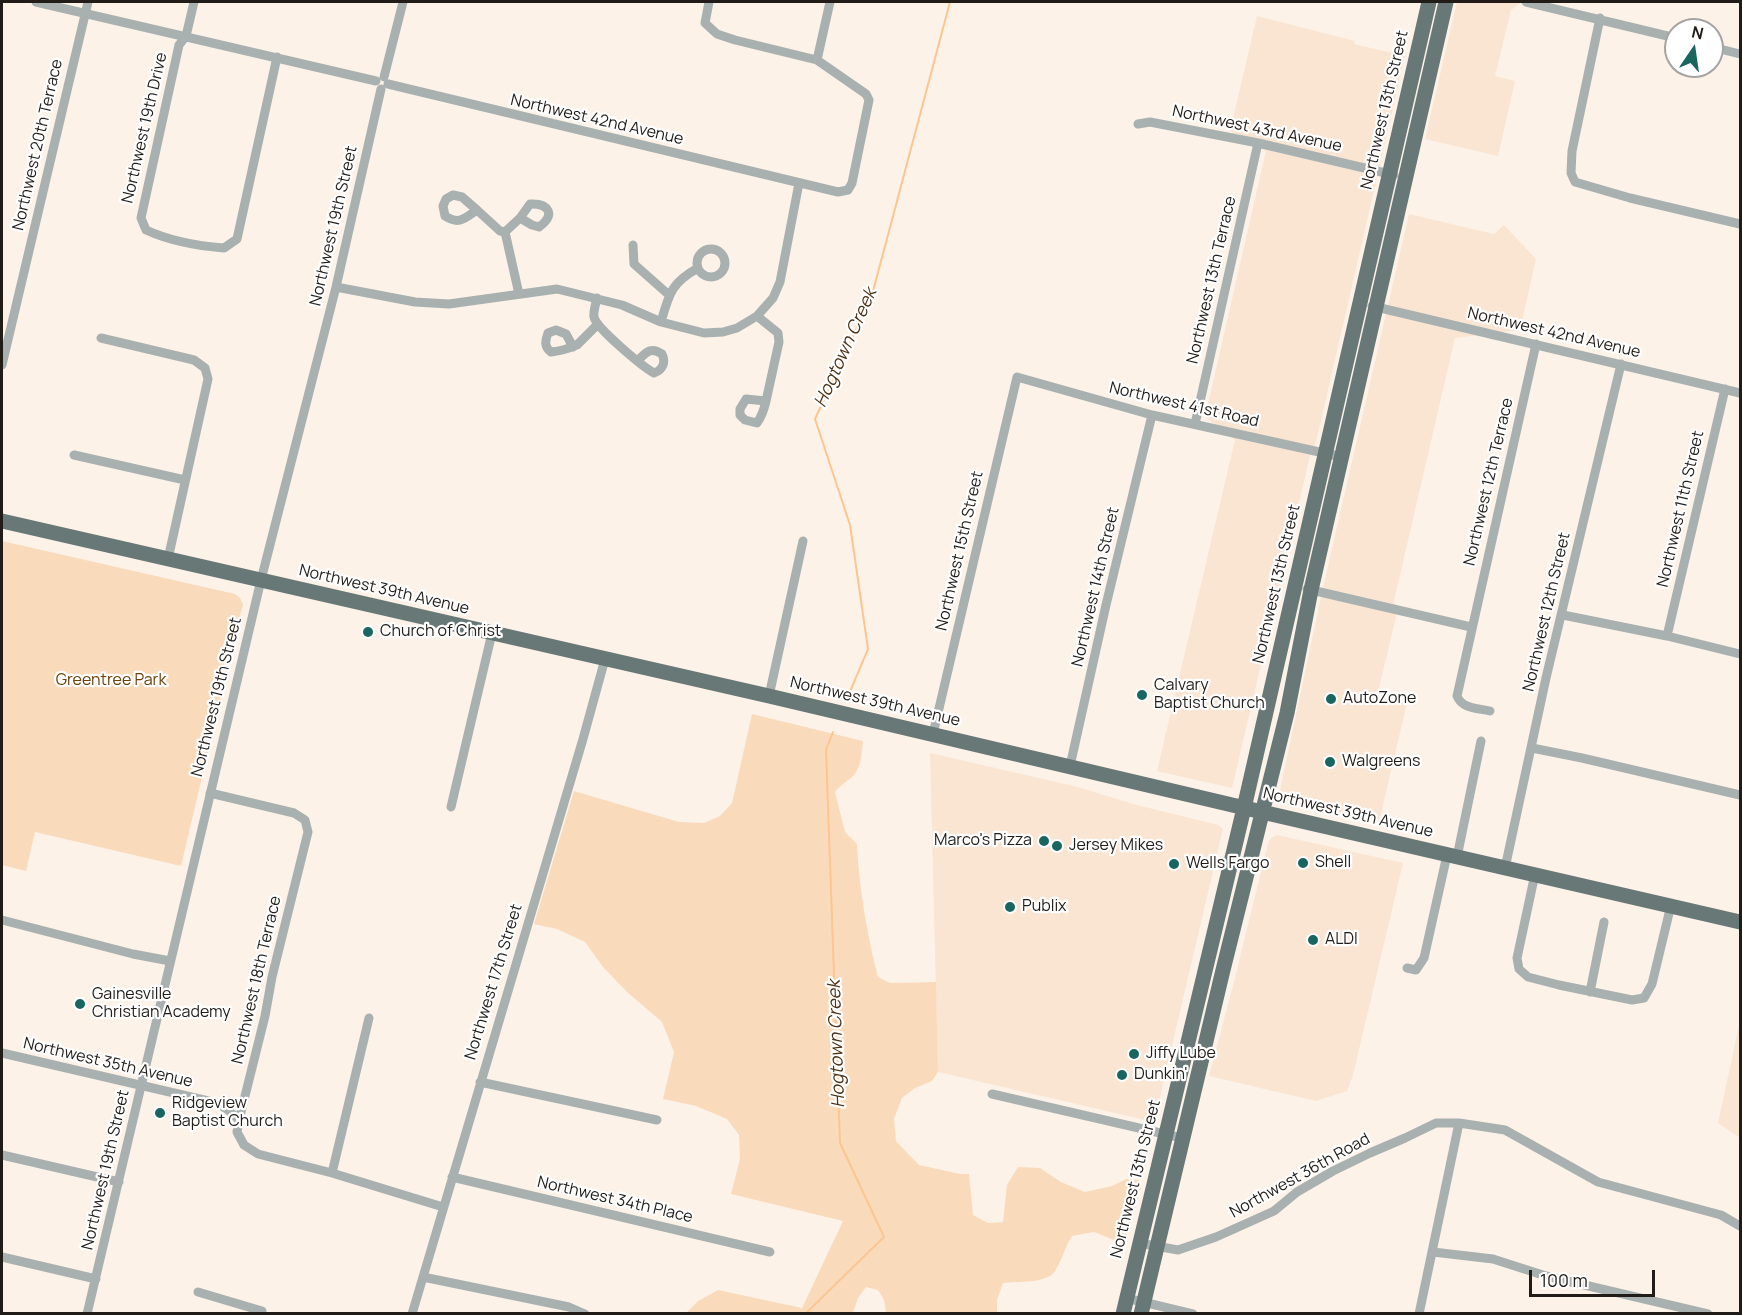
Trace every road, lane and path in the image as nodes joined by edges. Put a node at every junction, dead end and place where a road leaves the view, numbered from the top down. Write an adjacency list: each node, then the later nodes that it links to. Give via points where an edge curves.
1 (36, 2): 10 (street, Northwest 42nd Avenue)
2 (88, 2): 10 (street, Northwest 20th Terrace)
3 (194, 2): 13 (street)
4 (403, 2): 18 (street, Northwest 19th Street)
5 (709, 2): 17 (street, via 705,23 717,34)
6 (830, 2): 17 (street)
7 (1429, 2): 21 (main road, Northwest 13th Street)
8 (1446, 2): 22 (main road, Northwest 13th Street)
9 (1526, 2): 11 (street)
10 (85, 13): 13 (street, Northwest 42nd Avenue); 44 (street, Northwest 20th Terrace)
11 (1600, 18): 12 (street); 26 (street, via 1572,151 1571,172 1575,182)
12 (1664, 35)
13 (186, 36): 16 (street, Northwest 42nd Avenue); 16 (street, Northwest 19th Drive, via 179,45 141,218 146,230 156,235 224,248 237,239)
14 (1724, 50): 15 (street)
15 (1740, 54)
16 (277, 57): 18 (street, Northwest 42nd Avenue)
17 (817, 60): 23 (street, Northwest 42nd Avenue, via 869,100 848,190 838,192)
18 (382, 83): 23 (street, Northwest 42nd Avenue); 30 (street, Northwest 19th Street)
19 (1138, 124): 20 (street, Northwest 43rd Avenue, via 1150,122)
20 (1258, 143): 21 (street, Northwest 43rd Avenue); 50 (street, Northwest 13th Terrace)
21 (1389, 174): 22 (street, Northwest 43rd Avenue); 34 (main road, Northwest 13th Street)
22 (1405, 177): 35 (main road, Northwest 13th Street)
23 (799, 183): 36 (street, via 780,282 773,298)
24 (477, 210): 27 (street)
25 (520, 218): 27 (street)
26 (1740, 224)
27 (505, 232): 31 (street)
28 (633, 245): 32 (street, via 634,264)
29 (698, 268): 32 (street, via 685,276)
30 (336, 287): 31 (street, via 415,302 449,304); 58 (street, Northwest 19th Street)
31 (519, 294): 33 (street, via 557,289)
32 (669, 295): 37 (street)
33 (597, 298): 37 (street); 38 (street, via 594,317)
34 (1359, 303): 35 (street, Northwest 42nd Avenue); 51 (main road, Northwest 13th Street)
35 (1376, 307): 40 (street, Northwest 42nd Avenue); 53 (main road, Northwest 13th Street)
36 (757, 316): 37 (street, via 723,332 704,333); 48 (street, via 778,333 779,342)
37 (661, 322)
38 (598, 324): 41 (street); 42 (street)
39 (101, 338): 54 (street, via 194,360 205,368 208,379)
40 (1536, 344): 43 (street, Northwest 42nd Avenue); 62 (street, Northwest 12th Terrace)
41 (573, 347)
42 (637, 361)
43 (1621, 364): 46 (street, Northwest 42nd Avenue); 61 (street, Northwest 12th Street)
44 (2, 365)
45 (1020, 378): 49 (street, Northwest 41st Road); 69 (street, Northwest 15th Street, via 1017,377 1011,399)
46 (1725, 389): 47 (street, Northwest 42nd Avenue); 64 (street, Northwest 11th Street)
47 (1740, 393)
48 (766, 401)
49 (1152, 415): 50 (street, Northwest 41st Road); 72 (street, Northwest 14th Street)
50 (1195, 424): 51 (street, Northwest 41st Road)
51 (1325, 453): 53 (street, Northwest 41st Road); 59 (main road, Northwest 13th Street)
52 (74, 455): 54 (street)
53 (1342, 457): 60 (main road, Northwest 13th Street)
54 (185, 480): 57 (street)
55 (2, 521): 57 (main road, Northwest 39th Avenue)
56 (803, 541): 67 (street)
57 (168, 559): 58 (main road, Northwest 39th Avenue)
58 (261, 580): 63 (main road, Northwest 39th Avenue); 73 (street, Northwest 19th Street)
59 (1295, 587): 60 (street); 76 (main road, Northwest 13th Street)
60 (1311, 590): 62 (street); 77 (main road, Northwest 13th Street, via 1289,704)
61 (1563, 615): 64 (street); 71 (street, Northwest 12th Street)
62 (1472, 627): 68 (street, Northwest 12th Terrace, via 1457,696 1464,705)
63 (492, 633): 66 (main road, Northwest 39th Avenue); 75 (street)
64 (1666, 636): 65 (street)
65 (1740, 654)
66 (605, 659): 67 (main road, Northwest 39th Avenue); 90 (street, Northwest 17th Street)
67 (769, 696): 69 (main road, Northwest 39th Avenue)
68 (1490, 711)
69 (933, 734): 72 (main road, Northwest 39th Avenue)
70 (1481, 741): 78 (street)
71 (1532, 748): 74 (street); 79 (street, Northwest 12th Street)
72 (1070, 766): 76 (main road, Northwest 39th Avenue)
73 (210, 793): 85 (street, Northwest 19th Street); 93 (street, Northwest 18th Terrace, via 294,813 305,820 308,832)
74 (1740, 795)
75 (451, 807)
76 (1244, 808): 77 (main road, Northwest 39th Avenue); 96 (main road, Northwest 13th Street)
77 (1262, 812): 78 (main road, Northwest 39th Avenue); 97 (main road, Northwest 13th Street)
78 (1452, 856): 79 (main road, Northwest 39th Avenue); 86 (street, via 1424,958 1416,970)
79 (1505, 868): 80 (main road, Northwest 39th Avenue)
80 (1535, 874): 81 (main road, Northwest 39th Avenue); 87 (street, via 1517,965 1528,977)
81 (1671, 905): 83 (main road, Northwest 39th Avenue); 87 (street, via 1652,984 1644,998 1632,1000)
82 (2, 920): 85 (street)
83 (1740, 921)
84 (1604, 922): 87 (street)
85 (170, 961): 91 (street, Northwest 19th Street)
86 (1407, 968)
87 (1590, 992)
88 (369, 1018): 99 (street)
89 (2, 1053): 91 (street, Northwest 35th Avenue)
90 (480, 1082): 94 (street); 100 (street, Northwest 17th Street)
91 (141, 1086): 93 (street, Northwest 35th Avenue, via 217,1103); 101 (street, Northwest 19th Street)
92 (993, 1094): 96 (street)
93 (238, 1120): 99 (street, Northwest 18th Terrace, via 237,1132 244,1145 258,1154)
94 (657, 1120)
95 (1459, 1123): 103 (street, Northwest 36th Road, via 1505,1130 1598,1182 1721,1215); 105 (street, Northwest 36th Road, via 1436,1123 1370,1152 1241,1227 1178,1250); 107 (street)
96 (1166, 1134): 97 (street); 104 (main road, Northwest 13th Street)
97 (1182, 1138): 105 (main road, Northwest 13th Street)
98 (2, 1155): 101 (street)
99 (332, 1173): 102 (street)
100 (452, 1177): 102 (street, Northwest 17th Street); 106 (street, Northwest 34th Place)
101 (119, 1182): 110 (street, Northwest 19th Street)
102 (443, 1207): 109 (street, Northwest 17th Street)
103 (1740, 1226)
104 (1139, 1244): 105 (street, Northwest 36th Road); 112 (main road, Northwest 13th Street)
105 (1156, 1247): 113 (main road, Northwest 13th Street)
106 (770, 1252)
107 (1433, 1252): 120 (street); 121 (street, via 1492,1259 1546,1276)
108 (2, 1257): 110 (street)
109 (423, 1277): 117 (street, Northwest 17th Street); 118 (street, via 569,1307)
110 (96, 1279): 116 (street, Northwest 19th Street)
111 (198, 1292): 114 (street)
112 (1124, 1306): 113 (street)
113 (1142, 1308): 119 (street)
114 (240, 1309): 115 (street)
115 (262, 1311)
116 (87, 1314)
117 (412, 1314)
118 (585, 1314)
119 (1193, 1314)
120 (1419, 1314)
121 (1708, 1314)

